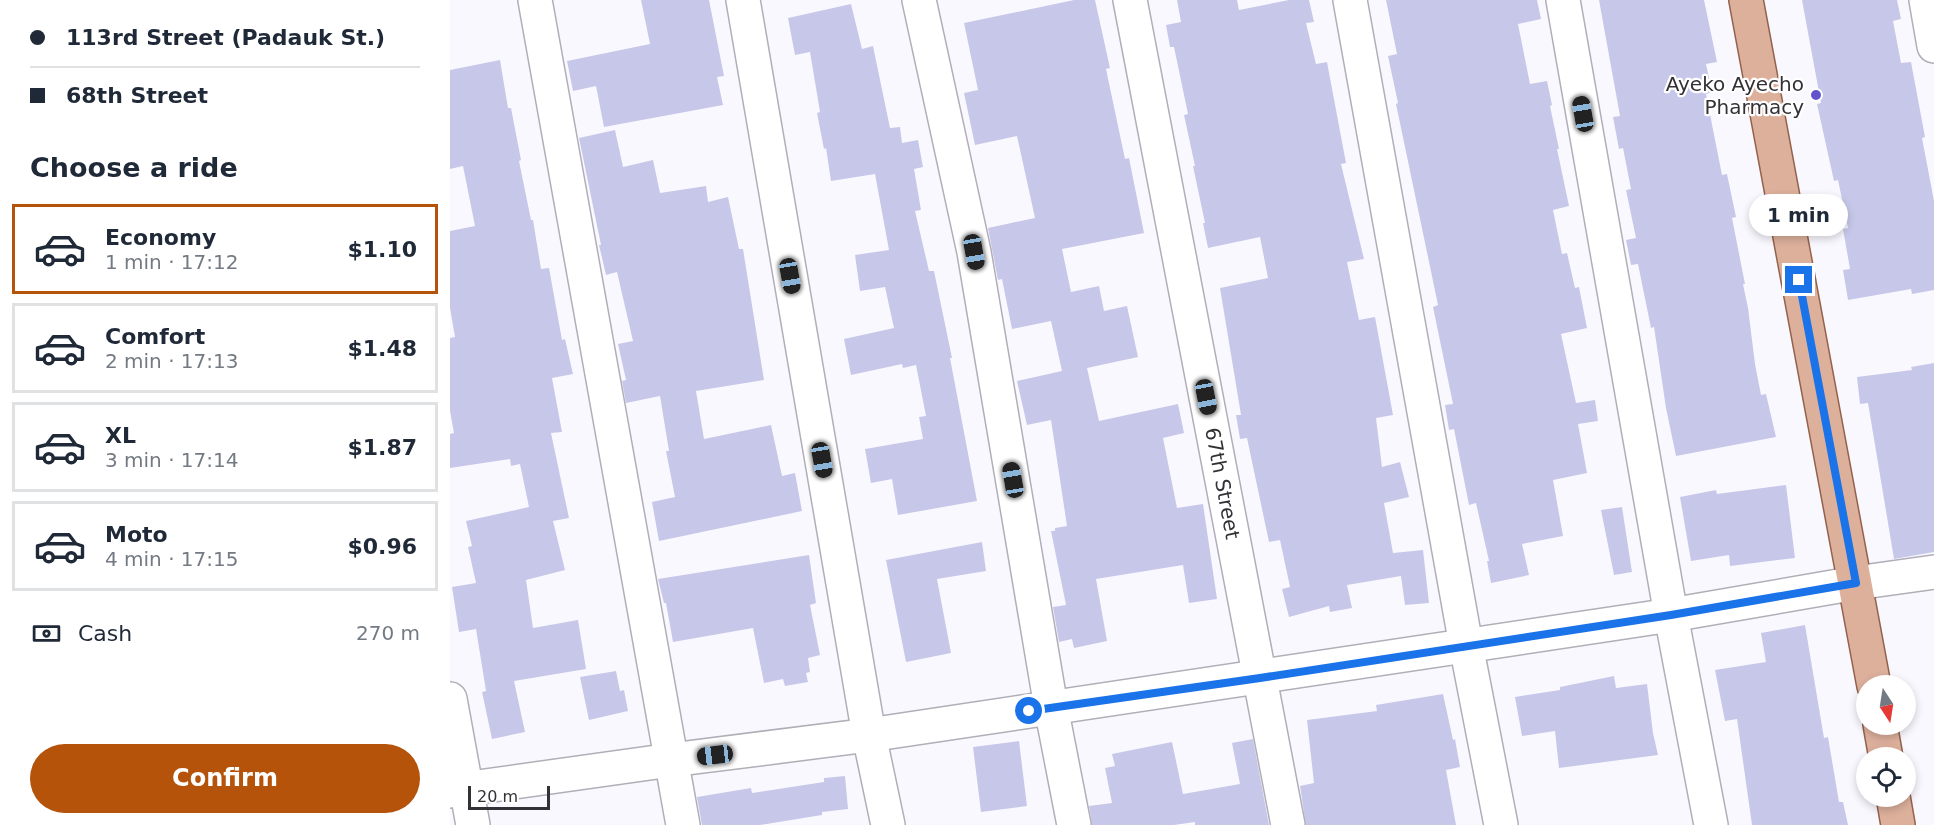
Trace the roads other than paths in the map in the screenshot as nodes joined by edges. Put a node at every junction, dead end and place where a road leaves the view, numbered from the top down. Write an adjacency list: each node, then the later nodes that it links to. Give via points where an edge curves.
1 (535, 0): 19 (street)
2 (743, 0): 18 (street)
3 (919, 0): 17 (street, via 974,252)
4 (1130, 0): 15 (street, 67th Street)
5 (1350, 0): 13 (street)
6 (1563, 0): 12 (street)
7 (1746, 0): 11 (main road)
8 (1926, 0): 9 (street)
9 (1934, 46)
10 (1934, 572): 11 (street)
11 (1856, 583): 12 (street); 14 (main road)
12 (1671, 615): 13 (street); 28 (street)
13 (1466, 645): 15 (street); 27 (street)
14 (1872, 675)
15 (1260, 678): 17 (street); 26 (street, 67th Street)
16 (450, 699): 20 (street)
17 (1052, 707): 18 (street); 25 (street)
18 (869, 735): 19 (street); 24 (street)
19 (671, 760): 20 (street); 23 (street)
20 (458, 790): 22 (street)
21 (1895, 807): 29 (main road)
22 (473, 825)
23 (683, 825)
24 (888, 825)
25 (1074, 825)
26 (1288, 825)
27 (1501, 825)
28 (1711, 825)
29 (1898, 825)

